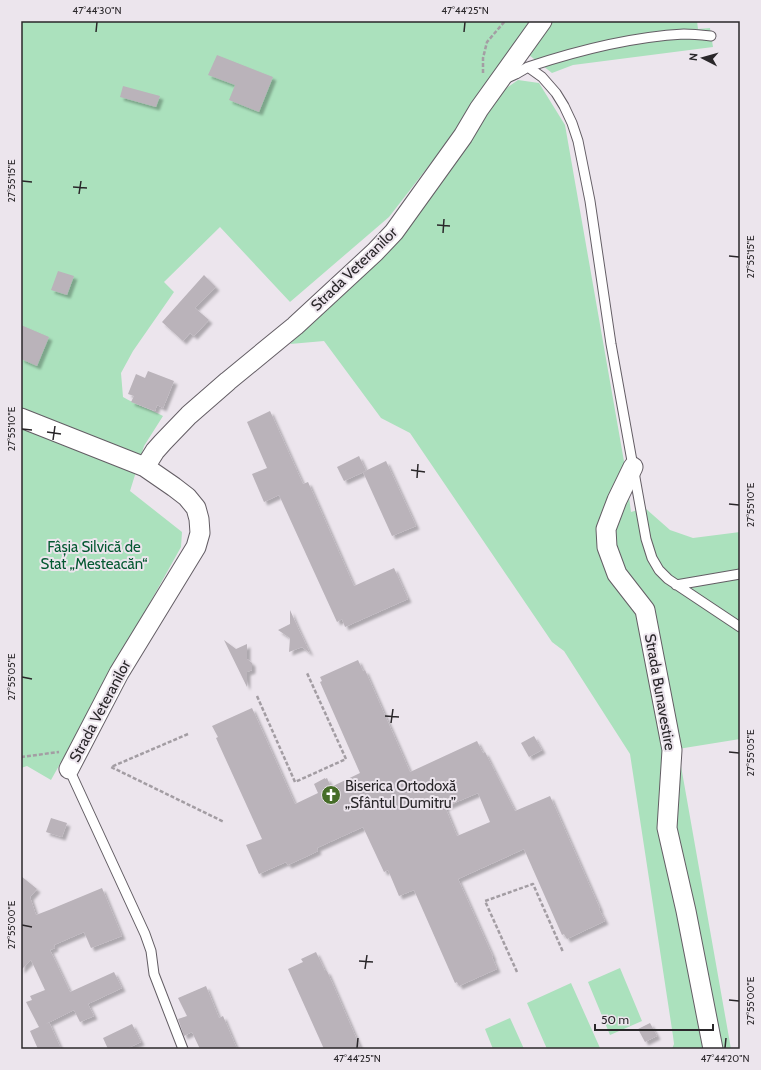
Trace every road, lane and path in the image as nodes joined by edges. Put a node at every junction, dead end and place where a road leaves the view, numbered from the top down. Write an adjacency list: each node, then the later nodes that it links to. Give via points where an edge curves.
1 (505, 21): 5 (path, via 487,42 483,58)
2 (542, 21): 5 (street, Strada Veteranilor)
3 (711, 36): 4 (lane, via 685,34 640,38 602,45)
4 (528, 67): 5 (lane, via 516,74); 8 (lane, via 542,77 556,93 572,123 578,141)
5 (491, 80): 7 (street, Strada Veteranilor, via 479,109 463,136 394,232 295,326 189,415 155,451)
6 (21, 418): 7 (street, Strada Veteranilor)
7 (145, 467): 15 (street, Strada Veteranilor, via 187,497 196,508 200,533 196,546 119,673)
8 (633, 467): 10 (lane, via 652,558 659,570); 22 (street, Strada Bunavestire, via 606,529 607,547 617,574 645,610 672,750 667,828)
9 (740, 574): 10 (lane)
10 (676, 585): 11 (lane)
11 (740, 627)
12 (307, 672): 13 (path, via 346,759 295,782)
13 (257, 696)
14 (188, 734): 18 (path, via 111,767)
15 (79, 750): 16 (path); 17 (street, Strada Veteranilor)
16 (21, 757)
17 (69, 769): 21 (lane, Strada Veteranilor, via 152,951 154,974)
18 (224, 822)
19 (563, 952): 20 (path, via 533,884 485,901)
20 (517, 972)
21 (183, 1049)
22 (713, 1049)

